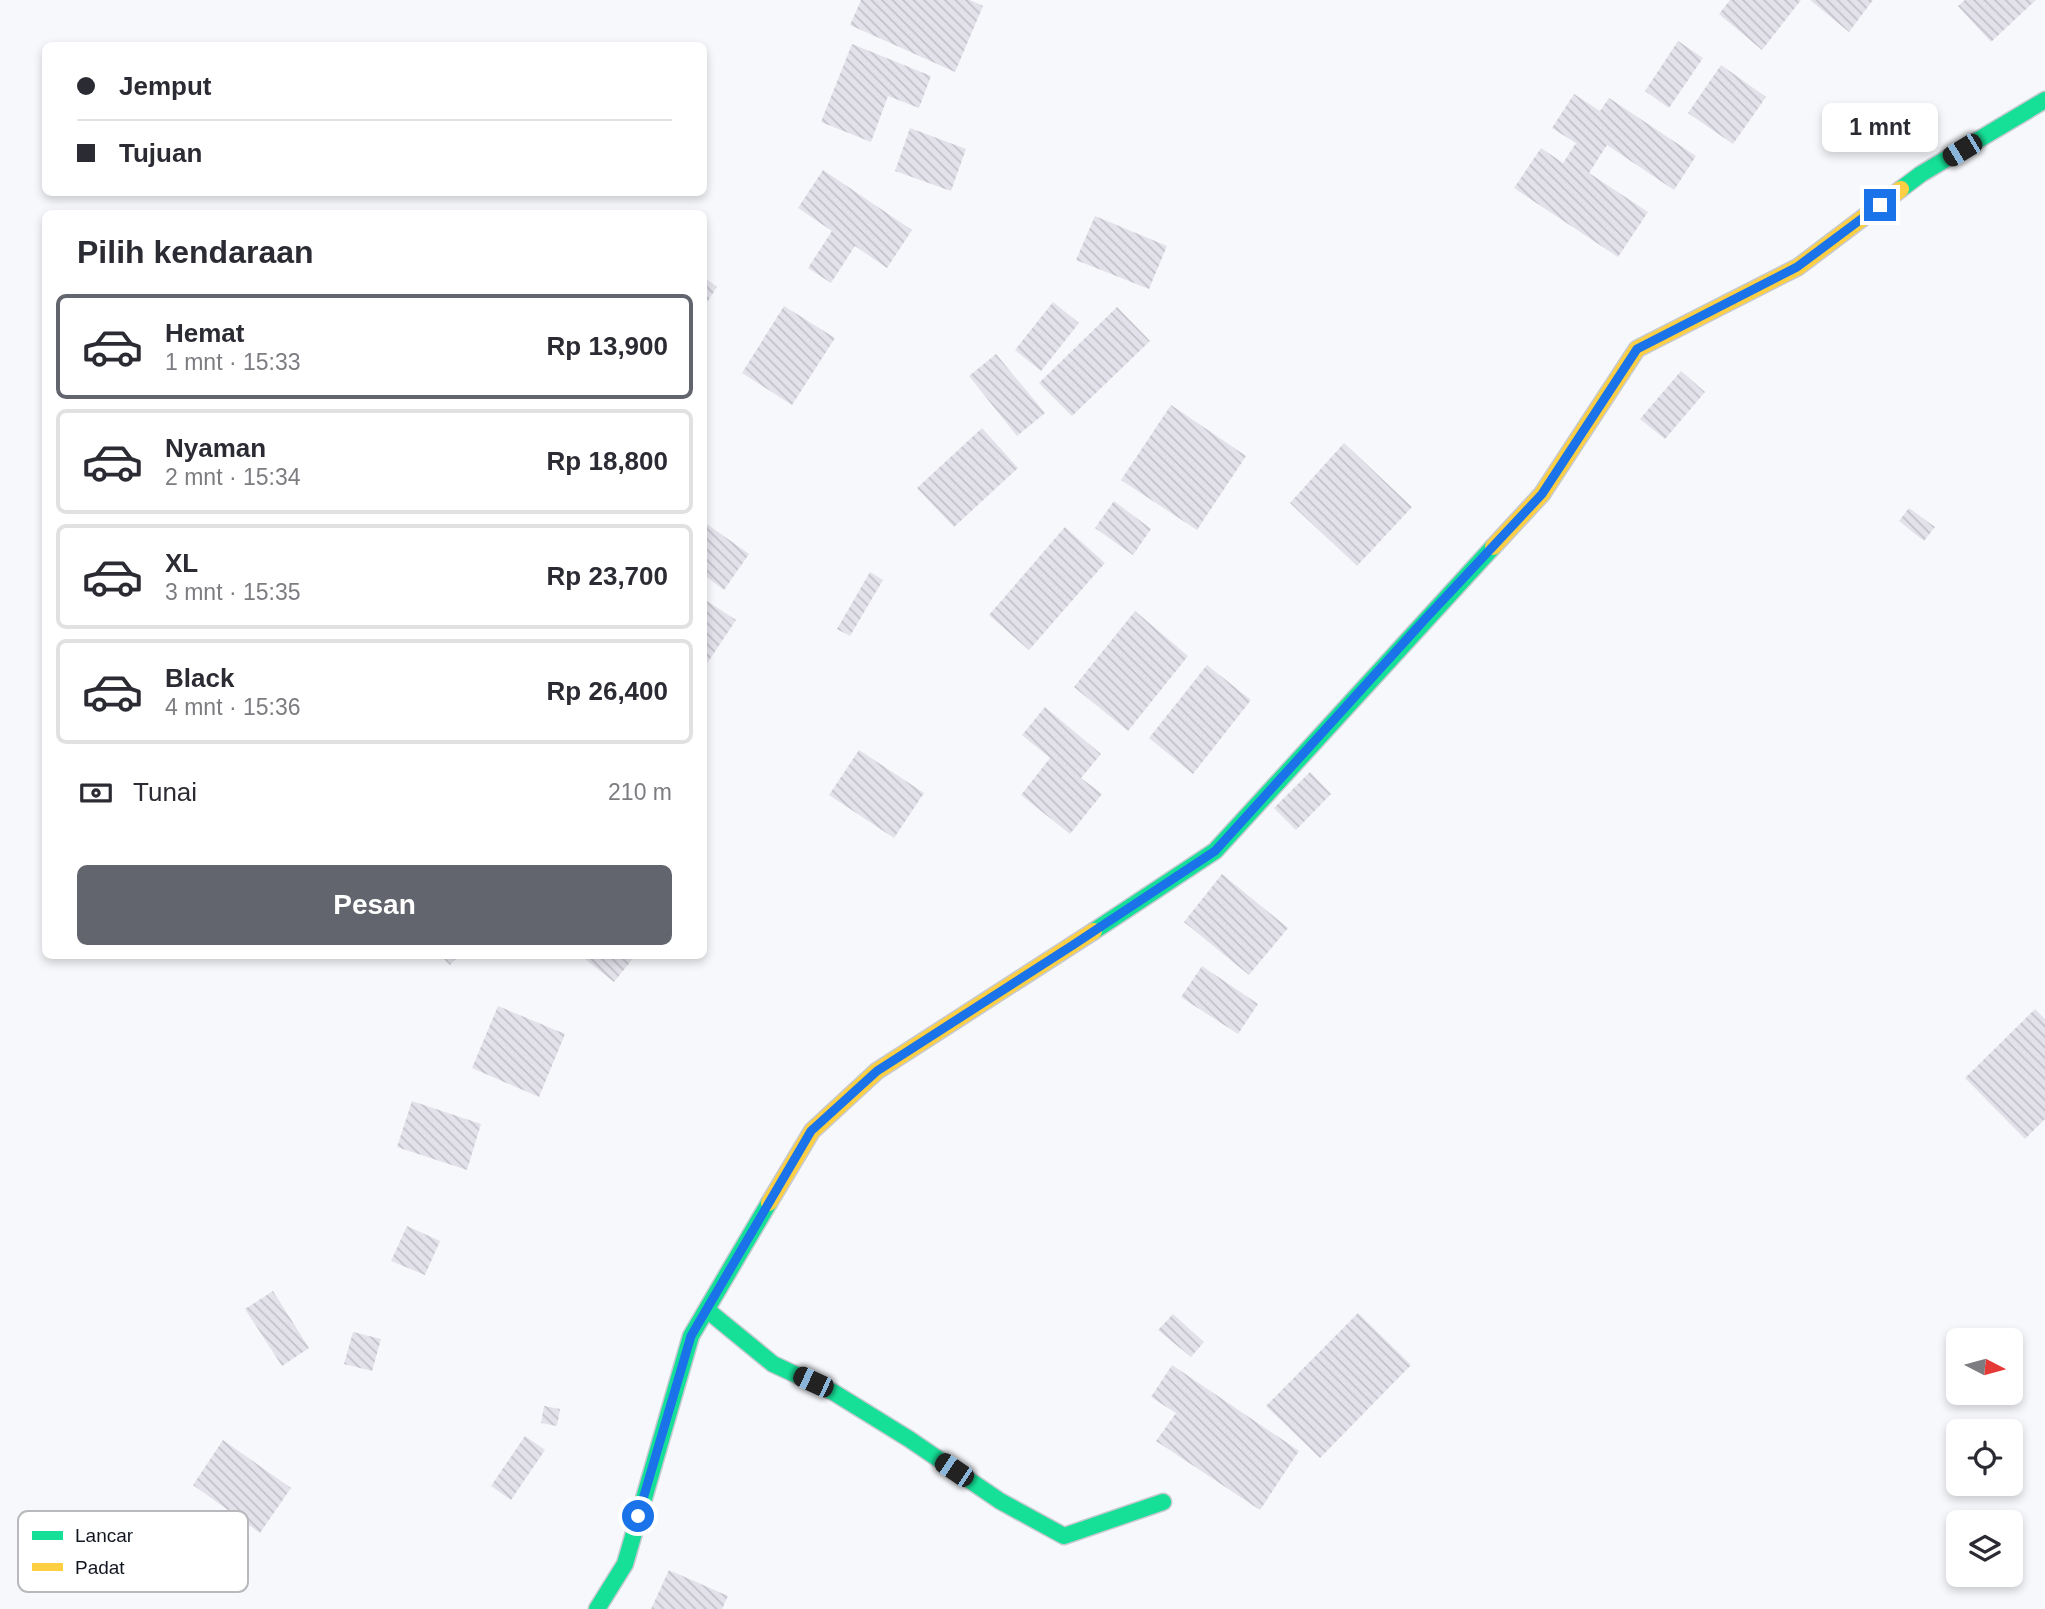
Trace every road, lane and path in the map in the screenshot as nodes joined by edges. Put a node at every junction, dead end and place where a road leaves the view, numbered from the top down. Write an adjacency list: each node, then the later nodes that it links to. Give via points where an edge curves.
1 (2045, 100): 2 (street, via 1921,174 1797,267 1637,349 1542,494 1215,851 877,1071 811,1131)
2 (707, 1310): 3 (street, via 774,1364 833,1392 1000,1501 1064,1535); 4 (street, via 691,1336 625,1564)
3 (1163, 1502)
4 (597, 1609)

